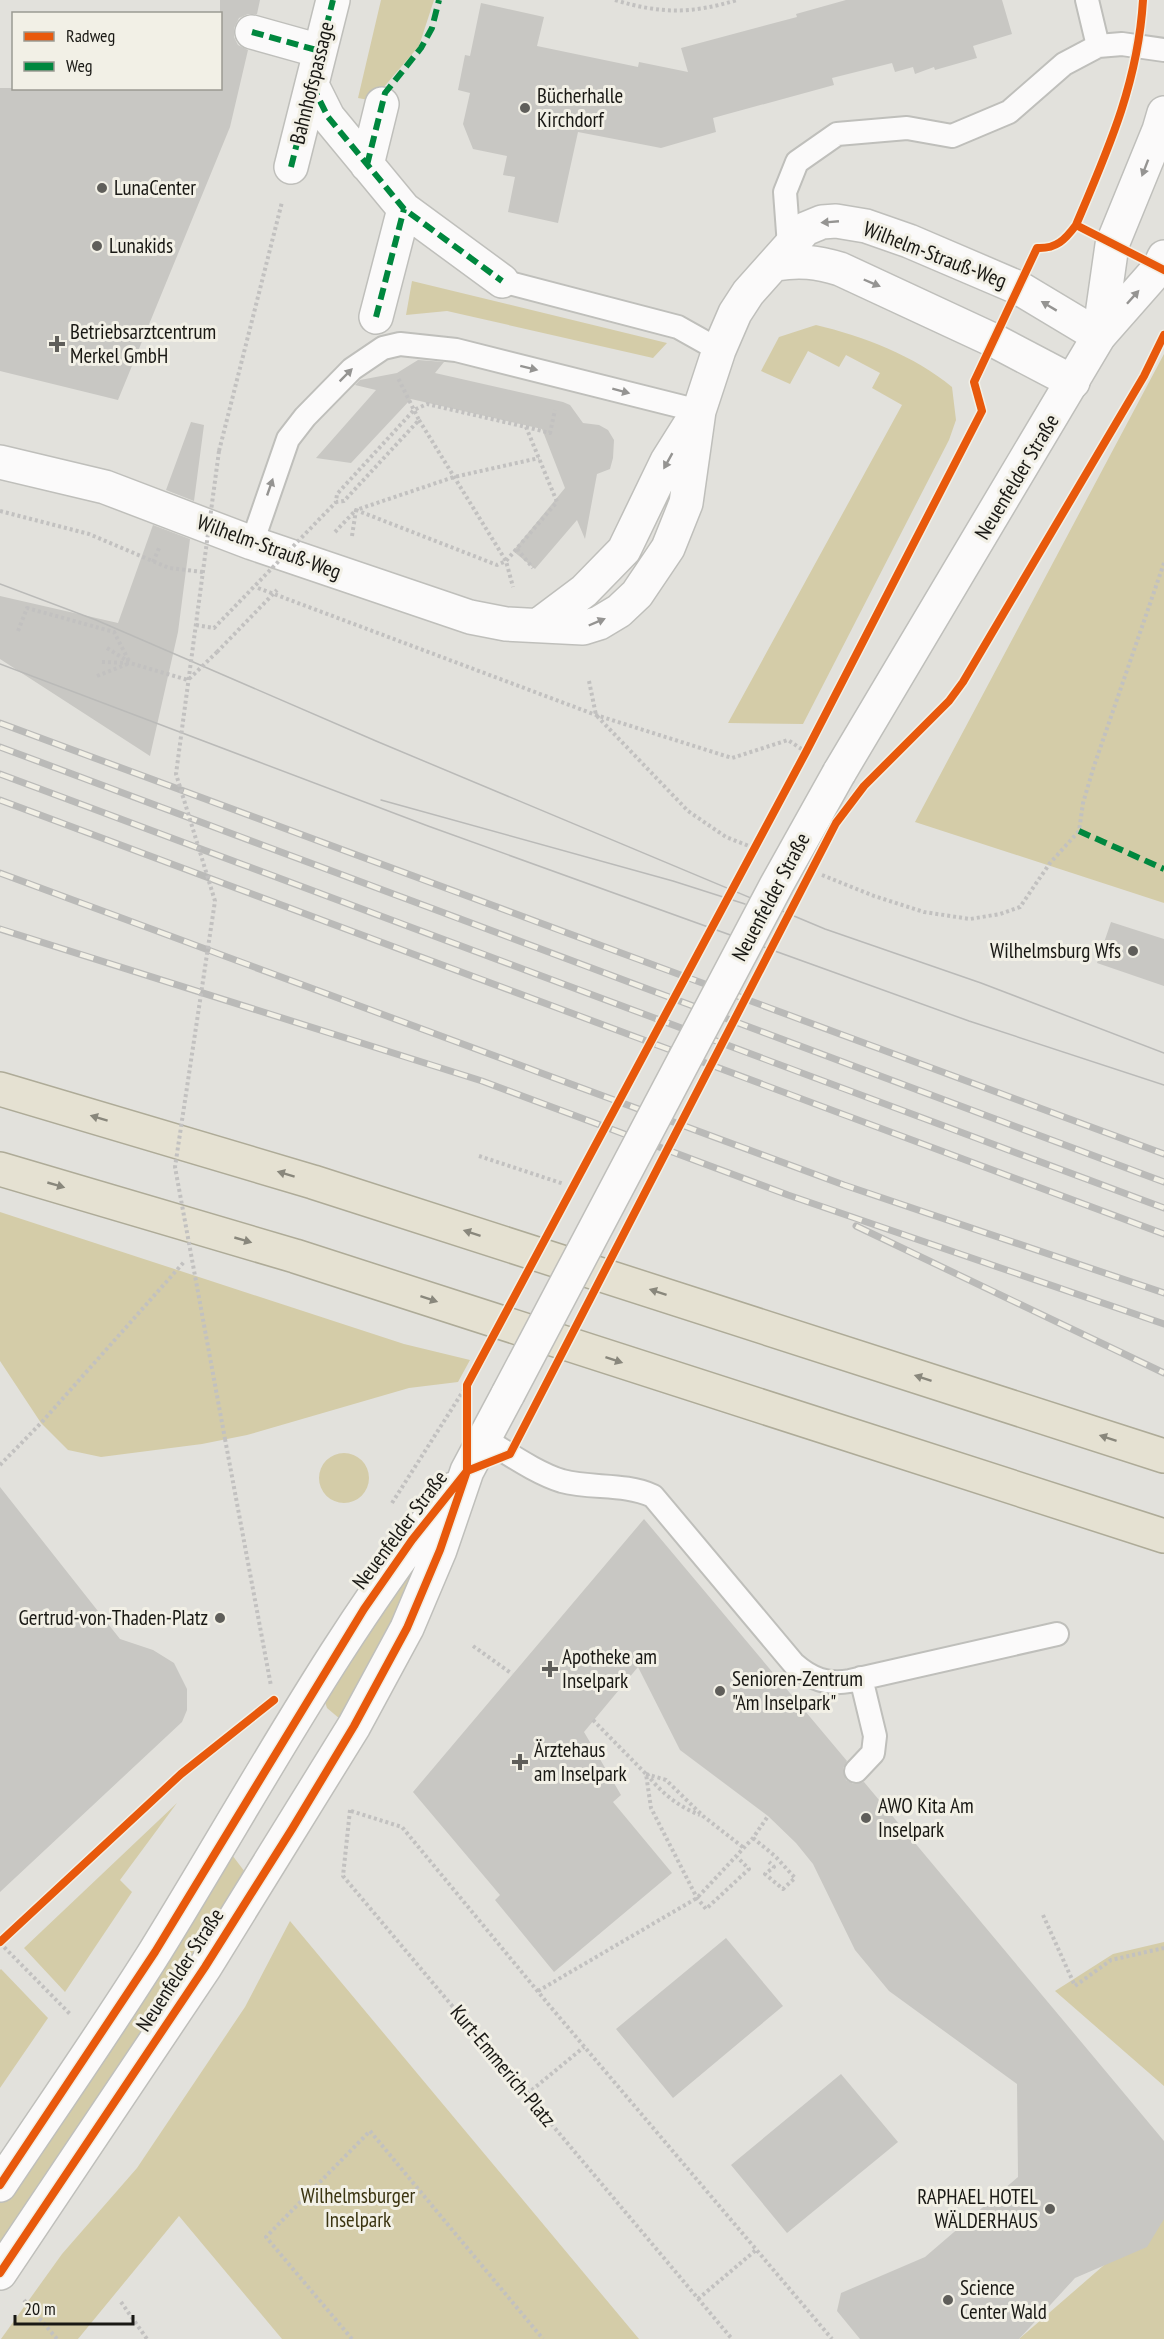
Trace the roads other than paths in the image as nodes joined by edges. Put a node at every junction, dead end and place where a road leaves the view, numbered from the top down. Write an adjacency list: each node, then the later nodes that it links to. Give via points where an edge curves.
1 (333, 0): 6 (main road, Bahnhofspassage)
2 (1087, 0): 4 (lane)
3 (252, 32): 6 (main road)
4 (1098, 46): 5 (lane, via 1122,44); 13 (lane, via 1064,64 1009,111 952,136 907,128 837,134 797,162 785,192)
5 (1164, 50)
6 (320, 51): 7 (main road, Bahnhofspassage)
7 (312, 85): 10 (main road, via 328,117); 11 (main road, Bahnhofspassage)
8 (382, 104): 10 (main road)
9 (1164, 112): 17 (main road, Neuenfelder Straße, one-way to 17, via 1156,141 1112,245)
10 (368, 165): 12 (main road)
11 (291, 166)
12 (404, 208): 15 (main road); 16 (main road)
13 (783, 255): 17 (main road, Wilhelm-Strauß-Weg, one-way to 13, via 1019,288 866,226 822,222 805,229); 18 (main road, Wilhelm-Strauß-Weg, via 748,293); 19 (main road, one-way to 19, via 840,269)
14 (1164, 257): 17 (main road, Neuenfelder Straße, one-way to 14, via 1160,268)
15 (502, 281): 18 (lane, via 678,327)
16 (376, 317)
17 (1099, 336): 19 (main road, Neuenfelder Straße)
18 (719, 350): 20 (main road, Wilhelm-Strauß-Weg)
19 (1073, 382): 25 (main road, Neuenfelder Straße, bridge, via 839,773 771,895)
20 (699, 411): 22 (lane, one-way to 20, via 288,440 352,369 383,348 418,344 456,350); 22 (main road, Wilhelm-Strauß-Weg, via 667,461 624,550 584,591 540,624 506,624 470,617)
21 (0, 462): 22 (main road, Wilhelm-Strauß-Weg, via 105,487)
22 (252, 543)
23 (0, 1089): 26 (highway, one-way to 23, via 313,1182)
24 (0, 1168): 28 (highway, one-way to 28, via 295,1256)
25 (484, 1439): 27 (main road, Neuenfelder Straße); 30 (lane, via 559,1480 591,1487 632,1489 653,1496 801,1670 831,1682)
26 (1164, 1456)
27 (467, 1471): 32 (main road, Neuenfelder Straße, via 364,1609 155,1952); 33 (main road, Neuenfelder Straße, via 407,1628 324,1778 205,1967)
28 (1164, 1536)
29 (1048, 1636): 30 (lane)
30 (861, 1678): 31 (lane, via 874,1747 870,1758)
31 (856, 1771)
32 (0, 2185)
33 (0, 2273)

